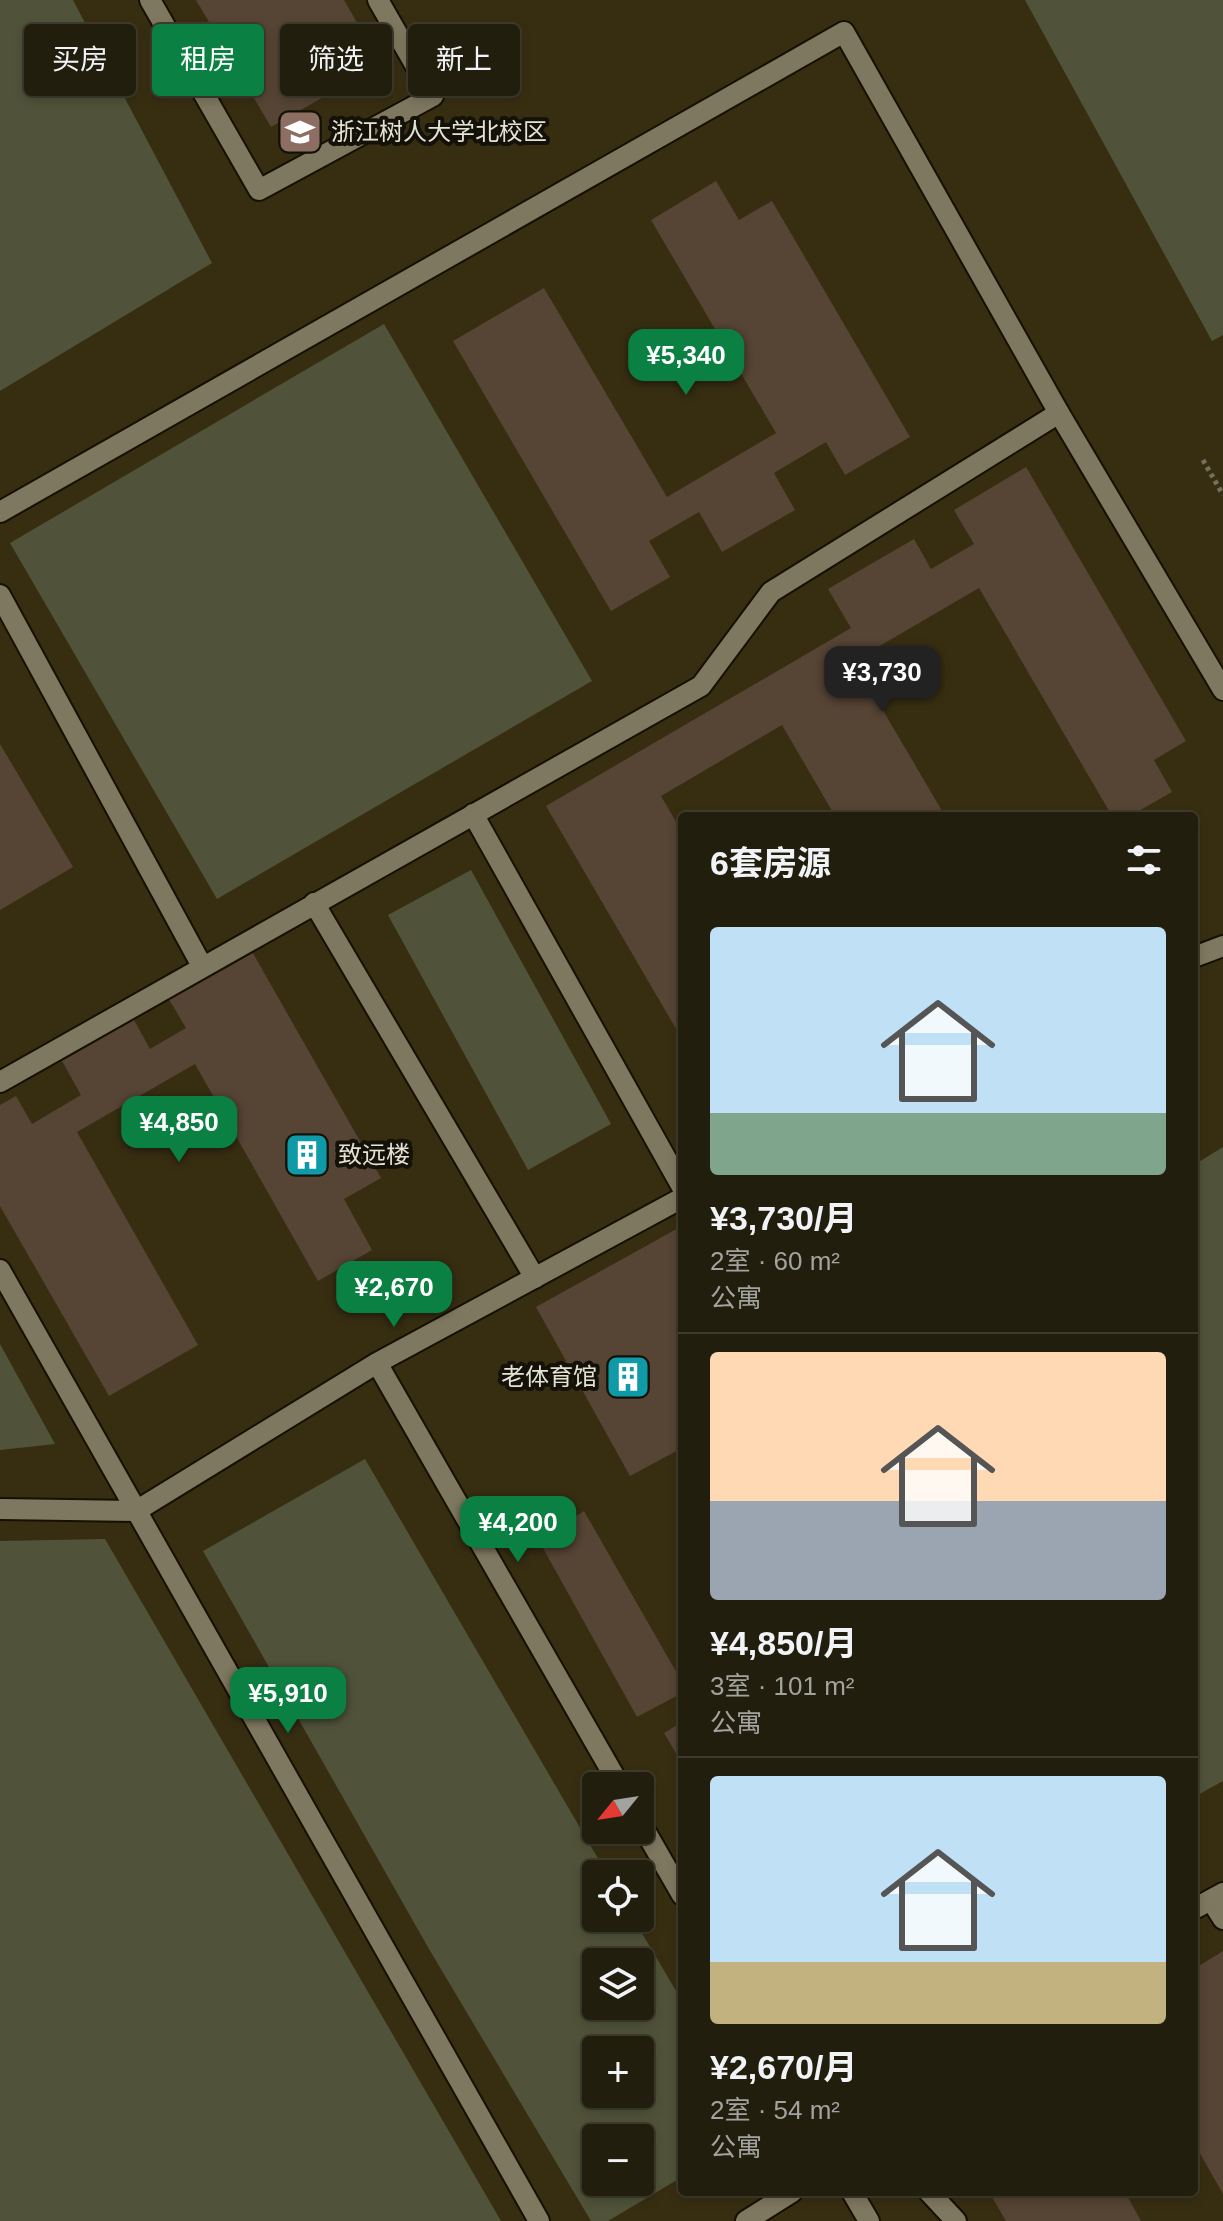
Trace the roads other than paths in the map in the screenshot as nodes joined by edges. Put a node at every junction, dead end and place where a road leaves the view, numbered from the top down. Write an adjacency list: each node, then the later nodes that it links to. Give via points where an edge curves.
1 (150, 0): 2 (street, via 259,190 433,96)
2 (378, 0)
3 (1059, 413): 4 (street, via 844,32); 6 (street); 7 (street, via 771,592 701,686)
4 (0, 512)
5 (0, 595): 11 (street)
6 (1223, 690)
7 (473, 814): 8 (street); 13 (street)
8 (314, 903): 11 (street); 16 (street)
9 (1223, 946): 10 (street)
10 (1198, 955)
11 (202, 966): 12 (street)
12 (0, 1082)
13 (678, 1180)
14 (678, 1200): 16 (street)
15 (0, 1270): 19 (street)
16 (535, 1278): 17 (street)
17 (377, 1363): 19 (street); 20 (street)
18 (0, 1509): 19 (street)
19 (136, 1511): 28 (street)
20 (612, 1772)
21 (653, 1844): 22 (street)
22 (678, 1888)
23 (1209, 1901): 24 (street)
24 (1223, 1919)
25 (786, 2196): 29 (street)
26 (854, 2196): 30 (street)
27 (933, 2196): 31 (street)
28 (539, 2221)
29 (746, 2221)
30 (869, 2221)
31 (956, 2221)

